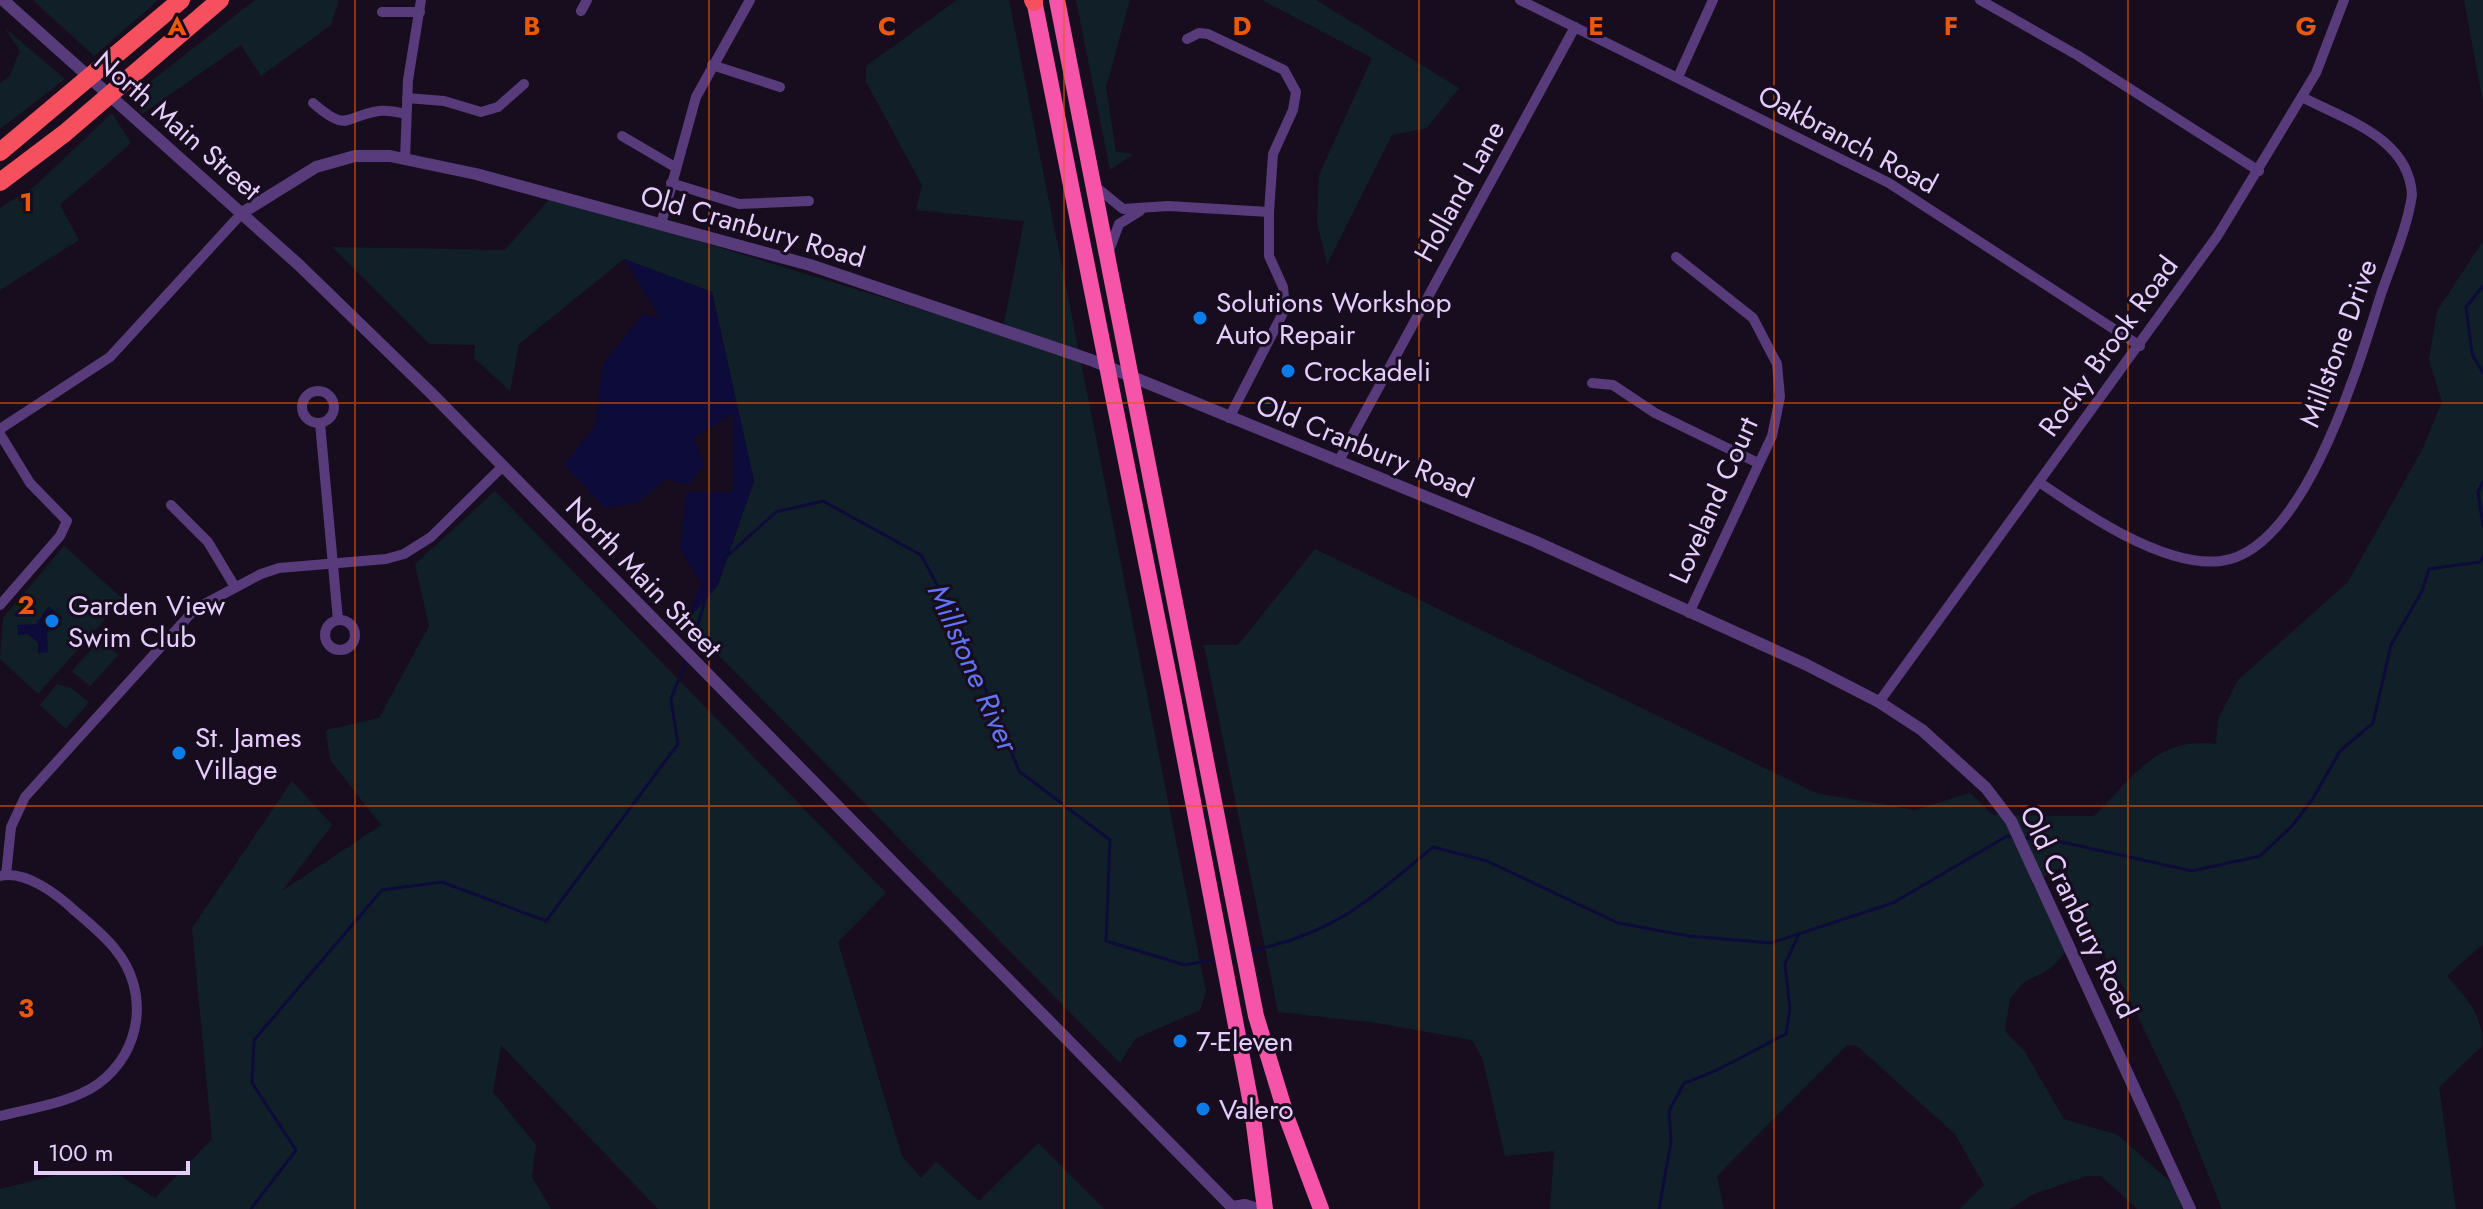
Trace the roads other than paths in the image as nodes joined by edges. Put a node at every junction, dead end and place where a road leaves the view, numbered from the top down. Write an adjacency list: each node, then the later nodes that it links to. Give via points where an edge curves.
1 (3, 0): 36 (street, North Main Street)
2 (181, 0): 26 (highway)
3 (220, 0): 30 (highway)
4 (587, 0): 13 (street)
5 (750, 0): 17 (street)
6 (1057, 0): 32 (highway)
7 (1520, 0): 15 (street, Oakbranch Road)
8 (1713, 0): 18 (street)
9 (1980, 0): 29 (street, via 2066,48)
10 (2344, 0): 21 (street, Rocky Brook Road)
11 (1034, 1): 41 (highway)
12 (421, 6): 14 (street); 22 (street)
13 (581, 11)
14 (382, 12)
15 (1575, 27): 18 (street, Oakbranch Road); 47 (street, Holland Lane)
16 (1187, 39): 35 (street, via 1208,34 1284,70 1294,84 1296,102 1273,154)
17 (712, 65): 20 (street); 28 (street, via 688,119)
18 (1678, 77): 40 (street, Oakbranch Road, via 1889,183)
19 (524, 84): 22 (street, via 498,107 481,112)
20 (780, 87)
21 (2302, 97): 29 (street, Rocky Brook Road); 50 (street, Millstone Drive, via 2395,150 2407,169 2412,195 2347,401 2302,489 2260,544 2236,558 2207,562 2134,538)
22 (407, 98): 24 (street)
23 (313, 103): 24 (street, via 341,121 383,110)
24 (406, 114): 27 (street)
25 (622, 136): 28 (street)
26 (0, 152)
27 (405, 159): 36 (street, Old Cranbury Road, via 370,155 337,160 298,176); 37 (street, Old Cranbury Road)
28 (675, 167): 31 (street)
29 (2259, 171): 40 (street, Rocky Brook Road)
30 (0, 182)
31 (671, 183): 33 (street, via 739,204); 37 (street)
32 (1095, 186): 34 (street, via 1123,209); 38 (highway)
33 (809, 201)
34 (1142, 210): 35 (street, via 1168,206); 38 (street, via 1119,224)
35 (1269, 212): 44 (street, via 1269,256 1283,287 1285,309)
36 (242, 213): 46 (street, via 110,357); 49 (street, North Main Street)
37 (661, 224): 41 (street, Old Cranbury Road, via 810,265)
38 (1109, 254): 42 (highway)
39 (1676, 257): 48 (street, Loveland Court, via 1753,318 1777,364 1777,419)
40 (2140, 346): 50 (street, Rocky Brook Road)
41 (1109, 368): 42 (street, Old Cranbury Road); 62 (highway, via 1252,1109)
42 (1134, 379): 44 (street, Old Cranbury Road); 63 (highway, via 1245,966 1268,1060)
43 (1592, 383): 48 (street, via 1613,385 1655,413)
44 (1229, 418): 47 (street, Old Cranbury Road)
45 (320, 423): 52 (street)
46 (0, 432): 54 (street, via 30,483 67,521)
47 (1338, 462): 55 (street, Old Cranbury Road, via 1534,541)
48 (1758, 463): 55 (street, Loveland Court)
49 (502, 467): 52 (street, via 418,547 386,559); 60 (street, North Main Street)
50 (2039, 482): 57 (street, Rocky Brook Road)
51 (171, 505): 53 (street, via 208,542)
52 (333, 564): 53 (street, via 279,568); 56 (street)
53 (235, 587): 58 (street, via 187,616 25,797 11,827)
54 (0, 605)
55 (1689, 613): 57 (street, Old Cranbury Road)
56 (338, 620)
57 (1879, 702): 64 (street, Old Cranbury Road, via 1943,748 1986,788 2011,821)
58 (3, 875): 59 (street, via 51,892 106,939 131,976 138,1011 128,1050 98,1084 73,1097)
59 (0, 1116)
60 (1233, 1208): 61 (street)
61 (1258, 1209)
62 (1265, 1209)
63 (1321, 1209)
64 (2190, 1209)

